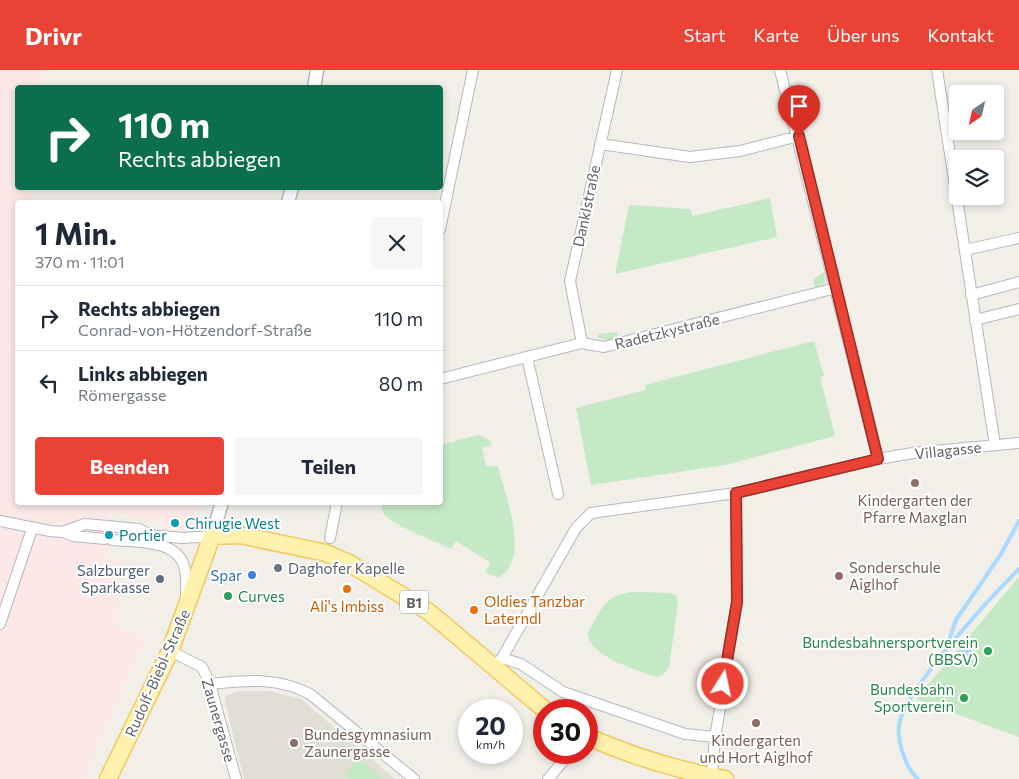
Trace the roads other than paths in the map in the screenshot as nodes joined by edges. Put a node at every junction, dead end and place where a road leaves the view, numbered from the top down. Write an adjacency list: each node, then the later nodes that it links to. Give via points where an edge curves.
1 (317, 70): 6 (street)
2 (473, 70): 9 (street)
3 (617, 70): 8 (street, Danklstraße)
4 (780, 70): 7 (street)
5 (937, 70): 11 (street)
6 (314, 85)
7 (799, 136): 8 (street, via 740,151 690,157); 13 (street)
8 (600, 144): 17 (street, Danklstraße, via 570,281)
9 (443, 215)
10 (1019, 238): 11 (street)
11 (965, 250): 14 (street)
12 (1019, 282): 14 (street)
13 (836, 288): 17 (street, Radetzkystraße, via 604,348); 22 (street)
14 (971, 295): 16 (street)
15 (1019, 309): 16 (street)
16 (975, 320): 21 (street)
17 (582, 343): 18 (street, Radetzkystraße)
18 (527, 357): 19 (street, Radetzkystraße); 24 (street)
19 (443, 378)
20 (1019, 443): 21 (street, Villagasse)
21 (995, 445): 22 (street, Villagasse)
22 (878, 459): 23 (street, Villagasse)
23 (736, 493): 38 (street, Villagasse, via 591,513 576,528); 40 (street, via 737,602)
24 (558, 494)
25 (221, 505): 33 (street)
26 (336, 505): 34 (street)
27 (0, 521): 28 (street)
28 (32, 529): 30 (street); 36 (street)
29 (74, 529): 30 (street); 31 (street); 32 (street, via 85,524 139,529)
30 (62, 532): 31 (street, via 73,536)
31 (109, 536): 32 (street); 35 (street, via 151,543 175,553 185,570)
32 (152, 536): 33 (street)
33 (212, 536): 35 (main road, Rudolf-Biebl-Straße); 38 (main road, B1, via 240,534 326,553 349,563 429,612)
34 (330, 538)
35 (186, 608): 37 (main road, Rudolf-Biebl-Straße)
36 (0, 624)
37 (170, 651): 39 (street, Zaunergasse, via 202,667); 47 (main road, Rudolf-Biebl-Straße)
38 (498, 662): 41 (main road, B1); 43 (street, via 521,664 573,696 685,734)
39 (210, 684): 48 (street, Zaunergasse); 49 (street, via 268,681 294,686 310,694)
40 (723, 684)
41 (534, 699)
42 (721, 703): 43 (street)
43 (715, 737): 46 (street)
44 (598, 742): 46 (main road, via 654,762)
45 (561, 764): 50 (street)
46 (718, 778)
47 (108, 779)
48 (236, 779)
49 (414, 779)
50 (548, 779)

